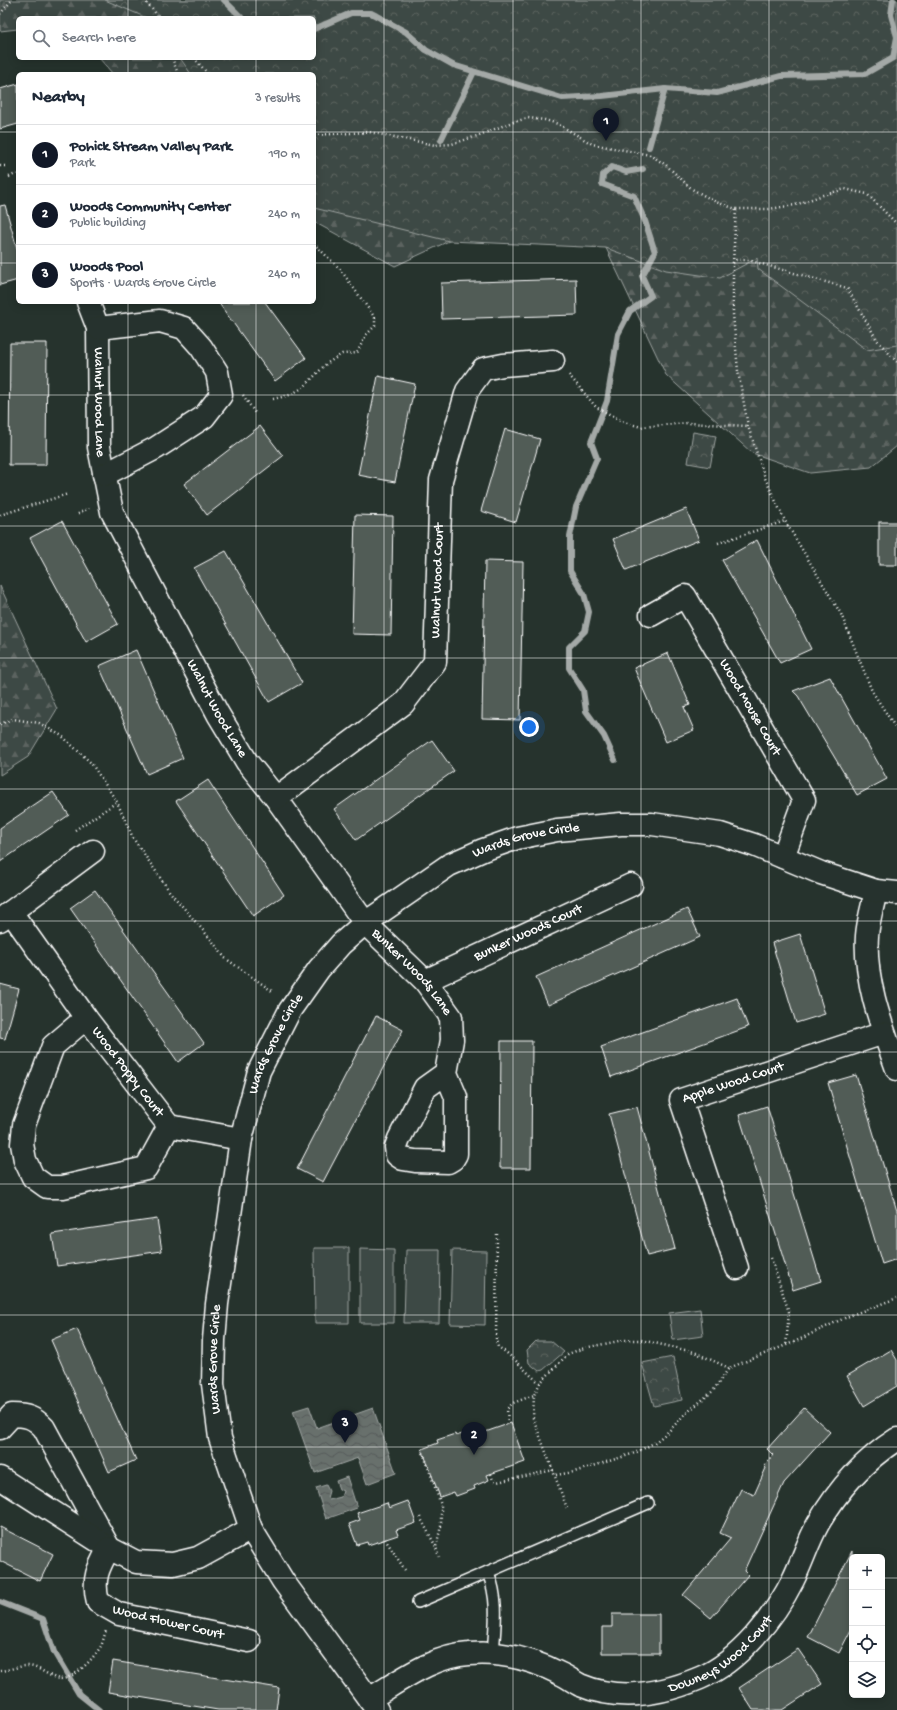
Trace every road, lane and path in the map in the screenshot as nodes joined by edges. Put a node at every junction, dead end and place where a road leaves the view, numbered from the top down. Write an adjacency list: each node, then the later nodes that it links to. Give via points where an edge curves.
1 (12, 0): 3 (path)
2 (144, 0): 4 (path)
3 (0, 14)
4 (157, 16)
5 (173, 60): 7 (path)
6 (196, 60): 8 (path)
7 (177, 72)
8 (206, 72)
9 (316, 135): 14 (path, via 369,132 435,145 452,144 528,118 545,120 558,124 592,144 650,155 666,165 692,189 716,202)
10 (0, 166): 11 (path)
11 (5, 166)
12 (16, 174): 13 (path)
13 (9, 177)
14 (736, 208): 15 (path, via 769,209 795,205 845,189 867,194); 17 (path)
15 (897, 224)
16 (316, 246): 24 (path, via 340,269 375,318 375,326 366,335 357,352 342,354 326,364 304,387 290,396)
17 (733, 263): 21 (path, via 736,260 748,260 847,288 877,340); 26 (path, via 735,342)
18 (89, 304): 19 (street, Walnut Wood Lane)
19 (98, 328): 27 (street, Walnut Wood Lane, via 99,447); 27 (street, Walnut Wood Lane, via 160,321 184,328 217,372 220,395 204,418 156,448)
20 (553, 362): 37 (street, Walnut Wood Court, via 503,364 483,369 467,391 441,480 435,662 403,704)
21 (897, 362)
22 (570, 376): 26 (path, via 596,407 624,422 641,427 687,423)
23 (242, 394): 25 (path)
24 (274, 399)
25 (255, 413)
26 (748, 426): 32 (path, via 765,478)
27 (104, 475): 37 (street, Walnut Wood Lane, via 112,512 218,714 247,762)
28 (68, 494): 31 (path)
29 (90, 507): 30 (path)
30 (78, 514)
31 (0, 515)
32 (785, 521): 33 (path); 36 (path, via 841,614 872,691)
33 (718, 543)
34 (651, 615): 41 (street, Wood Mouse Court, via 685,596 804,800)
35 (0, 724): 38 (path, via 13,719 39,723 62,736 91,763)
36 (897, 730)
37 (276, 798): 45 (street, Walnut Wood Lane)
38 (117, 802): 39 (path); 47 (path, via 133,838 170,892 225,958)
39 (75, 830)
40 (93, 851): 44 (street, Wood Poppy Court)
41 (783, 857): 43 (street, Wards Grove Circle, via 821,873); 45 (street, Wards Grove Circle, via 720,834 685,828 621,824 557,830 517,838 449,865)
42 (632, 885): 46 (street, Bunker Woods Court)
43 (887, 892): 49 (street, via 867,935 867,966)
44 (5, 916): 48 (street, Wood Poppy Court)
45 (366, 923): 46 (street, Bunker Woods Lane); 53 (street, Wards Grove Circle, via 341,944 319,969 290,1010 259,1071)
46 (425, 981): 51 (street, Bunker Woods Lane, via 451,1017 452,1040)
47 (272, 991)
48 (86, 1018): 52 (street, Wood Poppy Court); 52 (street, Wood Poppy Court, via 53,1046 24,1125 22,1144 32,1177 47,1187 63,1187 146,1168)
49 (884, 1033): 50 (street); 56 (street, Apple Wood Court, via 681,1100)
50 (897, 1069)
51 (446, 1072)
52 (169, 1126): 53 (street, Wood Poppy Court)
53 (242, 1139): 73 (street, Wards Grove Circle, via 217,1304 213,1384 220,1438)
54 (497, 1234): 60 (path, via 498,1347)
55 (771, 1258): 58 (path, via 789,1312)
56 (737, 1268)
57 (897, 1298): 58 (path, via 849,1316)
58 (786, 1346): 59 (path)
59 (729, 1368): 60 (path, via 694,1352 641,1340 624,1340 568,1354); 68 (path, via 713,1391 654,1443 606,1463)
60 (540, 1383): 61 (path)
61 (534, 1394): 62 (path, via 513,1403 507,1409); 66 (path, via 533,1418)
62 (508, 1424)
63 (0, 1428): 76 (street, via 12,1416 24,1415 36,1419 44,1428)
64 (897, 1439): 83 (street, Downeys Wood Court, via 867,1462 831,1504 817,1526 793,1579 764,1626 733,1657 703,1677 669,1690 625,1695 580,1685 536,1663)
65 (422, 1449): 75 (path, via 441,1505)
66 (554, 1470): 67 (path, via 497,1482); 68 (path)
67 (490, 1474)
68 (556, 1475): 71 (path)
69 (0, 1478): 76 (street)
70 (648, 1504): 79 (lane)
71 (567, 1508)
72 (420, 1517): 75 (path)
73 (251, 1529): 76 (street, via 198,1558 173,1564 136,1562); 85 (street, Wards Grove Circle, via 283,1581)
74 (385, 1539): 78 (path)
75 (436, 1547): 77 (path)
76 (109, 1548): 82 (street, Wood Flower Court, via 95,1582 98,1602 107,1609 119,1614)
77 (439, 1557)
78 (405, 1570)
79 (488, 1572): 80 (lane); 83 (lane, via 496,1604)
80 (418, 1602)
81 (108, 1625): 84 (path, via 101,1645 81,1670 63,1679 28,1666)
82 (249, 1641)
83 (493, 1654): 85 (street, Downeys Wood Court, via 468,1654 428,1665)
84 (0, 1671)
85 (373, 1704)

